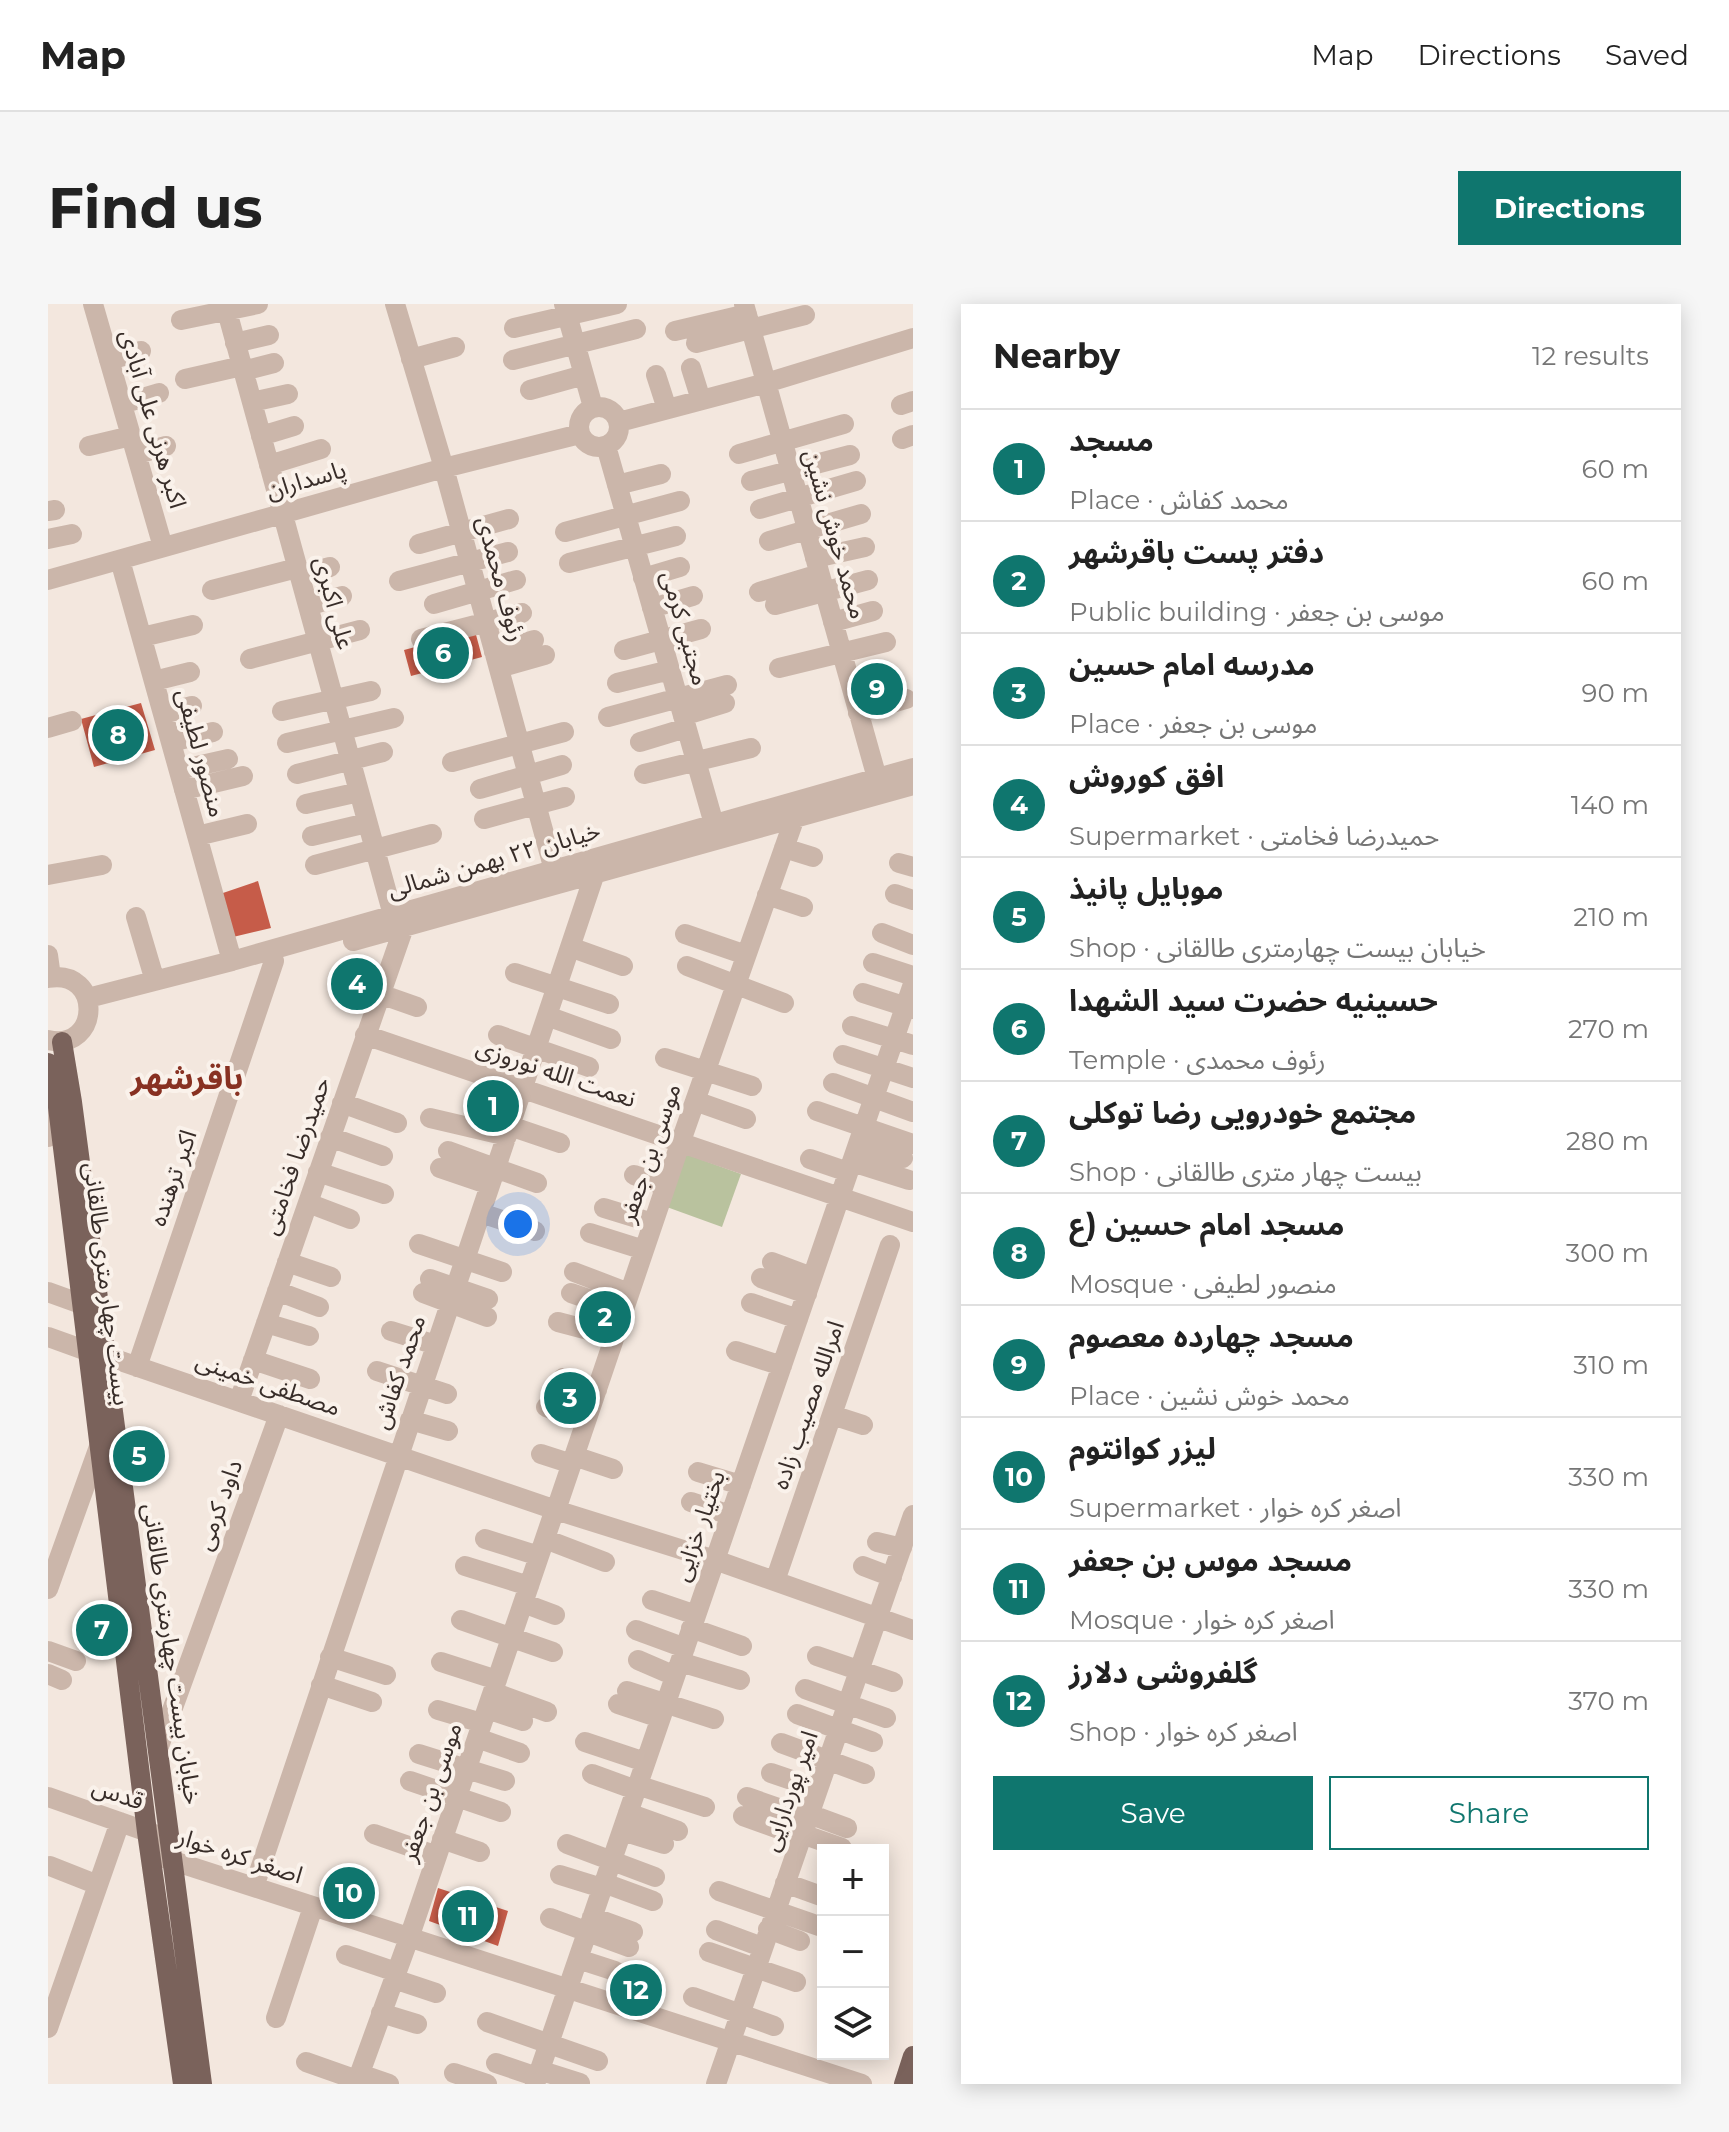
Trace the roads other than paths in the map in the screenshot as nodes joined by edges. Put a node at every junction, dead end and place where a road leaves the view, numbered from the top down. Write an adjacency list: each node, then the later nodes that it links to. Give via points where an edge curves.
1 (93, 304): 21 (street, اکبر هرنی علی آبادی)
2 (258, 304): 5 (street)
3 (395, 304): 20 (street, رئوف محمدی)
4 (617, 304): 6 (street)
5 (226, 308): 9 (street); 15 (street, علی اکبری)
6 (566, 310): 10 (street); 17 (street)
7 (747, 315): 8 (street); 12 (street); 16 (street); 29 (street, محمد خوش نشین)
8 (805, 315)
9 (181, 320)
10 (514, 328)
11 (636, 329): 17 (street)
12 (675, 331)
13 (269, 335): 15 (street)
14 (913, 338): 29 (street)
15 (235, 343): 25 (street, علی اکبری)
16 (696, 343)
17 (576, 345): 22 (street); 26 (street)
18 (455, 347): 20 (street)
19 (141, 351): 21 (street)
20 (411, 359): 52 (street, رئوف محمدی)
21 (109, 360): 35 (street, اکبر هرنی علی آبادی)
22 (513, 360)
23 (274, 363): 25 (street)
24 (691, 368): 33 (street)
25 (243, 369): 28 (street); 34 (street, علی اکبری)
26 (584, 375): 30 (street); 36 (street)
27 (656, 375): 37 (street)
28 (185, 379)
29 (766, 383): 33 (street); 43 (street, محمد خوش نشین)
30 (530, 390)
31 (159, 393): 35 (street)
32 (288, 394): 34 (street)
33 (701, 400): 37 (street)
34 (252, 402): 42 (street, علی اکبری)
35 (122, 404): 44 (street, اکبر هرنی علی آبادی)
36 (593, 407): 38 (street, via 612,411); 41 (street, via 582,415)
37 (667, 409): 38 (street)
38 (619, 422): 47 (street, via 618,434)
39 (844, 424): 43 (street)
40 (294, 426): 42 (street)
41 (580, 434): 47 (street, via 593,447); 52 (street, پاسداران)
42 (261, 436): 51 (street, علی اکبری)
43 (782, 441): 49 (street); 53 (street, محمد خوش نشین)
44 (134, 445): 45 (street); 46 (street); 73 (street, اکبر هرنی علی آبادی)
45 (89, 446)
46 (166, 446)
47 (606, 446): 57 (street, مجتبی کرمی)
48 (321, 449): 51 (street)
49 (739, 454)
50 (850, 455): 53 (street)
51 (269, 465): 61 (street, علی اکبری)
52 (444, 468): 61 (street, پاسداران); 66 (street, رئوف محمدی)
53 (790, 470): 55 (street); 58 (street, محمد خوش نشین)
54 (661, 474): 57 (street)
55 (751, 481)
56 (856, 481): 58 (street)
57 (617, 485): 63 (street, مجتبی کرمی)
58 (798, 498): 60 (street); 65 (street, محمد خوش نشین)
59 (680, 501): 63 (street)
60 (760, 509)
61 (282, 514): 73 (street, پاسداران); 82 (street, علی اکبری)
62 (861, 514): 65 (street)
63 (626, 516): 67 (street); 75 (street, مجتبی کرمی)
64 (509, 519): 66 (street)
65 (807, 530): 71 (street); 83 (street, محمد خوش نشین)
66 (461, 532): 72 (street); 78 (street, رئوف محمدی)
67 (565, 532)
68 (72, 534): 70 (street)
69 (676, 536): 75 (street)
70 (48, 539)
71 (769, 541)
72 (419, 544)
73 (163, 547): 77 (street, پاسداران)
74 (865, 547): 83 (street)
75 (635, 548): 79 (street); 84 (street, مجتبی کرمی)
76 (508, 552): 78 (street)
77 (120, 560): 85 (street, پاسداران); 104 (street, منصور لطیفی)
78 (470, 563): 88 (street); 90 (street, رئوف محمدی)
79 (569, 563)
80 (330, 567): 82 (street)
81 (680, 567): 84 (street)
82 (298, 571): 89 (street); 95 (street, علی اکبری)
83 (819, 574): 87 (street); 93 (street); 100 (street, محمد خوش نشین)
84 (643, 578): 96 (street, مجتبی کرمی)
85 (48, 580)
86 (516, 580): 90 (street)
87 (868, 580)
88 (399, 581)
89 (212, 590)
90 (478, 592): 94 (street); 99 (street, رئوف محمدی)
91 (342, 596): 95 (street)
92 (693, 596): 96 (street)
93 (767, 598)
94 (434, 604)
95 (308, 606): 107 (street, علی اکبری)
96 (652, 608): 106 (street, مجتبی کرمی)
97 (873, 611): 100 (street)
98 (522, 613): 99 (street)
99 (486, 621): 105 (street); 113 (street, رئوف محمدی)
100 (833, 622): 111 (street, محمد خوش نشین)
101 (193, 625): 104 (street)
102 (701, 629): 106 (street)
103 (360, 630): 107 (street)
104 (142, 637): 117 (street, منصور لطیفی)
105 (421, 639)
106 (661, 639): 110 (street); 115 (street, مجتبی کرمی)
107 (317, 641): 112 (street); 121 (street, علی اکبری)
108 (886, 642): 111 (street)
109 (539, 647): 113 (street)
110 (624, 650)
111 (841, 652): 114 (street); 125 (street, محمد خوش نشین)
112 (250, 659)
113 (496, 660): 138 (street, رئوف محمدی)
114 (779, 668)
115 (670, 670): 118 (street); 127 (street, مجتبی کرمی)
116 (190, 672): 117 (street)
117 (154, 681): 126 (street, منصور لطیفی)
118 (617, 683)
119 (371, 691): 121 (street)
120 (726, 694): 127 (street)
121 (333, 699): 124 (street); 132 (street, علی اکبری)
122 (906, 699): 125 (street)
123 (192, 706): 126 (street)
124 (282, 711)
125 (858, 713): 151 (street, محمد خوش نشین)
126 (163, 714): 135 (street, منصور لطیفی)
127 (682, 714): 128 (street); 136 (street); 143 (street, مجتبی کرمی)
128 (608, 717)
129 (394, 718): 132 (street)
130 (72, 721): 131 (street)
131 (48, 728)
132 (342, 729): 137 (street); 142 (street, علی اکبری)
133 (213, 732): 135 (street)
134 (564, 732): 138 (street)
135 (171, 742): 152 (street, منصور لطیفی)
136 (640, 742)
137 (287, 743)
138 (519, 743): 144 (street); 150 (street, رئوف محمدی)
139 (751, 748): 143 (street)
140 (383, 752): 142 (street)
141 (228, 759): 152 (street)
142 (350, 760): 147 (street); 155 (street, علی اکبری)
143 (695, 760): 148 (street); 163 (street, مجتبی کرمی)
144 (452, 762)
145 (562, 765): 150 (street)
146 (913, 768): 151 (street, خیابان ۲۲ بهمن شمالی)
147 (297, 774)
148 (644, 774)
149 (243, 776): 152 (street)
150 (528, 776): 154 (street); 158 (street, رئوف محمدی)
151 (877, 778): 163 (street, خیابان ۲۲ بهمن شمالی)
152 (181, 780): 165 (street, منصور لطیفی)
153 (913, 785): 160 (street, خیابان ۲۲ بهمن شمالی)
154 (480, 789)
155 (359, 792): 157 (street); 161 (street, علی اکبری)
156 (565, 797): 158 (street)
157 (306, 804)
158 (536, 805): 159 (street); 172 (street, رئوف محمدی)
159 (484, 819)
160 (794, 820): 167 (street, موسی بن جعفر); 173 (street, خیابان ۲۲ بهمن شمالی)
161 (367, 823): 166 (street); 168 (street, علی اکبری)
162 (247, 824): 165 (street)
163 (714, 824): 172 (street, خیابان ۲۲ بهمن شمالی)
164 (432, 834): 168 (street)
165 (197, 836): 185 (street, منصور لطیفی)
166 (312, 836)
167 (784, 848): 169 (street); 175 (street, موسی بن جعفر)
168 (375, 851): 171 (street); 178 (street, علی اکبری)
169 (813, 857)
170 (102, 865): 174 (street)
171 (315, 865)
172 (554, 870): 178 (street, خیابان ۲۲ بهمن شمالی)
173 (595, 873): 178 (street, خیابان ۲۲ بهمن شمالی); 182 (street, محمد کفاش)
174 (48, 875)
175 (767, 895): 176 (street); 184 (street, موسی بن جعفر)
176 (803, 907)
177 (136, 917): 193 (street)
178 (398, 921): 185 (street, خیابان ۲۲ بهمن شمالی); 186 (street, خیابان ۲۲ بهمن شمالی); 198 (street, حمیدرضا فخامتی)
179 (882, 933): 181 (street)
180 (685, 934): 184 (street)
181 (913, 945)
182 (570, 947): 188 (street); 196 (street, محمد کفاش)
183 (48, 955): 192 (street)
184 (746, 955): 195 (street, موسی بن جعفر)
185 (232, 961): 193 (street, خیابان ۲۲ بهمن شمالی)
186 (274, 961): 200 (street, خیابان ۲۲ بهمن شمالی); 289 (street, اکبر ترهنده)
187 (873, 963): 191 (street)
188 (623, 966)
189 (687, 966): 195 (street)
190 (515, 973): 196 (street)
191 (913, 976)
192 (49, 978): 200 (street, via 69,979 83,990)
193 (155, 981): 200 (street, خیابان ۲۲ بهمن شمالی)
194 (913, 984): 203 (street, بختیار خزایی)
195 (736, 985): 199 (street); 217 (street, موسی بن جعفر)
196 (557, 987): 201 (street); 204 (street, محمد کفاش)
197 (863, 993): 203 (street)
198 (380, 994): 202 (street); 206 (street, حمیدرضا فخامتی)
199 (784, 1003)
200 (89, 1004): 209 (street, via 78,1034)
201 (609, 1004)
202 (417, 1007)
203 (909, 1008): 210 (street, بختیار خزایی)
204 (547, 1016): 208 (street); 211 (street, محمد کفاش)
205 (852, 1026): 210 (street)
206 (365, 1035): 221 (street, نعمت الله نوروزی); 224 (street, حمیدرضا فخامتی)
207 (498, 1035): 211 (street)
208 (611, 1039)
209 (55, 1041): 225 (main road, خیابان بیست چهارمتری طالقانی)
210 (903, 1042): 216 (street, بختیار خزایی)
211 (536, 1049): 215 (street); 221 (street, محمد کفاش)
212 (843, 1055): 216 (street)
213 (665, 1058): 217 (street)
214 (48, 1063): 225 (main road, بیست چهار متری طالقانی)
215 (589, 1067)
216 (884, 1069): 218 (street); 222 (street, بختیار خزایی)
217 (705, 1071): 220 (street); 223 (street, موسی بن جعفر)
218 (913, 1078)
219 (833, 1083): 222 (street)
220 (752, 1086)
221 (523, 1090): 231 (street, محمد کفاش); 234 (street, نعمت الله نوروزی)
222 (874, 1099): 227 (street); 236 (street, بختیار خزایی)
223 (695, 1101): 229 (street); 234 (street, موسی بن جعفر)
224 (342, 1103): 230 (street); 233 (street, حمیدرضا فخامتی)
225 (65, 1104): 232 (street); 274 (main road, بیست چهار متری طالقانی); 286 (main road, خیابان بیست چهارمتری طالقانی)
226 (817, 1111): 236 (street)
227 (913, 1112)
228 (430, 1118): 231 (street)
229 (746, 1119)
230 (397, 1123)
231 (509, 1131): 235 (street); 243 (street, محمد کفاش)
232 (48, 1137)
233 (330, 1137): 238 (street); 241 (street, حمیدرضا فخامتی)
234 (681, 1141): 246 (street, موسی بن جعفر); 248 (street, نعمت الله نوروزی)
235 (560, 1143)
236 (855, 1151): 237 (street); 240 (street); 244 (street); 248 (street, بختیار خزایی)
237 (908, 1151)
238 (383, 1156)
239 (444, 1159): 243 (street)
240 (810, 1159)
241 (318, 1172): 247 (street); 249 (street, حمیدرضا فخامتی)
242 (634, 1175): 246 (street)
243 (493, 1177): 245 (street); 251 (street, محمد کفاش)
244 (909, 1180)
245 (537, 1183)
246 (665, 1186): 254 (street, موسی بن جعفر)
247 (384, 1194)
248 (840, 1197): 253 (street, نعمت الله نوروزی); 266 (street, بختیار خزایی)
249 (308, 1203): 252 (street); 260 (street, حمیدرضا فخامتی)
250 (604, 1208): 254 (street)
251 (481, 1213): 255 (street); 261 (street, محمد کفاش)
252 (350, 1219)
253 (913, 1222)
254 (653, 1223): 259 (street, موسی بن جعفر)
255 (535, 1231)
256 (590, 1233): 259 (street)
257 (419, 1244): 261 (street)
258 (890, 1245): 299 (street, امرالله مصیب زاده)
259 (644, 1250): 272 (street, موسی بن جعفر)
260 (289, 1256): 262 (street); 268 (street, حمیدرضا فخامتی)
261 (465, 1258): 264 (street); 271 (street, محمد کفاش)
262 (332, 1270)
263 (766, 1270): 266 (street)
264 (502, 1272)
265 (574, 1272): 272 (street)
266 (810, 1285): 277 (street, بختیار خزایی)
267 (427, 1286): 271 (street)
268 (277, 1291): 275 (street); 279 (street, حمیدرضا فخامتی)
269 (48, 1292): 274 (street)
270 (571, 1293): 272 (street)
271 (452, 1296): 276 (street); 284 (street, محمد کفاش)
272 (626, 1302): 283 (street, موسی بن جعفر)
273 (751, 1303): 277 (street)
274 (84, 1305): 286 (main road, بیست چهار متری طالقانی)
275 (319, 1307)
276 (488, 1308)
277 (798, 1319): 288 (street, بختیار خزایی)
278 (558, 1322): 283 (street)
279 (266, 1323): 281 (street); 287 (street, حمیدرضا فخامتی)
280 (391, 1331): 284 (street)
281 (309, 1336)
282 (48, 1337): 286 (street, مصطفی خمینی)
283 (615, 1337): 294 (street, موسی بن جعفر)
284 (436, 1345): 293 (street, محمد کفاش)
285 (736, 1351): 288 (street)
286 (98, 1354): 289 (street, مصطفی خمینی); 304 (main road, بیست چهار متری طالقانی); 365 (main road, خیابان بیست چهارمتری طالقانی)
287 (253, 1360): 292 (street); 296 (street, حمیدرضا فخامتی)
288 (782, 1366): 310 (street, بختیار خزایی)
289 (137, 1367): 296 (street, مصطفی خمینی)
290 (377, 1371): 293 (street)
291 (563, 1378): 294 (street)
292 (310, 1379)
293 (422, 1385): 295 (street); 300 (street, محمد کفاش)
294 (597, 1390): 301 (street, موسی بن جعفر)
295 (447, 1394)
296 (239, 1401): 298 (street, مصطفی خمینی)
297 (546, 1407): 301 (street)
298 (279, 1415): 306 (street, مصطفی خمینی); 365 (street, داود کرمی)
299 (832, 1415): 302 (street); 324 (street, امرالله مصیب زاده)
300 (410, 1420): 303 (street); 306 (street, محمد کفاش)
301 (586, 1421): 307 (street, موسی بن جعفر)
302 (863, 1425)
303 (448, 1431)
304 (100, 1444): 317 (street); 386 (main road, بیست چهار متری طالقانی)
305 (541, 1454): 307 (street)
306 (398, 1456): 312 (street, مصطفی خمینی); 339 (street, محمد کفاش)
307 (573, 1460): 308 (street); 312 (street, موسی بن جعفر)
308 (613, 1469)
309 (698, 1472): 310 (street)
310 (741, 1485): 313 (street, بختیار خزایی)
311 (691, 1502): 313 (street)
312 (556, 1510): 318 (street, موسی بن جعفر); 319 (street, مصطفی خمینی)
313 (730, 1515): 319 (street, بختیار خزایی)
314 (913, 1515): 321 (street, امیر پوردارایی)
315 (485, 1539): 318 (street)
316 (877, 1542): 321 (street)
317 (55, 1546): 325 (street)
318 (542, 1548): 320 (street); 326 (street, موسی بن جعفر)
319 (715, 1560): 324 (street, مصطفی خمینی); 331 (street, بختیار خزایی)
320 (605, 1562)
321 (901, 1564): 323 (street); 329 (street, امیر پوردارایی)
322 (465, 1566): 326 (street)
323 (863, 1566)
324 (775, 1581): 329 (street, مصطفی خمینی)
325 (48, 1589)
326 (526, 1594): 328 (street); 334 (street, موسی بن جعفر)
327 (652, 1600): 331 (street)
328 (555, 1615)
329 (878, 1618): 333 (street, مصطفی خمینی); 344 (street, امیر پوردارایی)
330 (461, 1620): 334 (street)
331 (694, 1622): 335 (street); 343 (street, بختیار خزایی)
332 (636, 1630): 343 (street)
333 (913, 1630)
334 (512, 1637): 337 (street); 353 (street, موسی بن جعفر)
335 (742, 1646)
336 (48, 1651): 341 (street)
337 (553, 1652)
338 (817, 1656): 344 (street)
339 (330, 1657): 345 (street); 348 (street, محمد کفاش)
340 (638, 1660): 343 (street)
341 (76, 1661)
342 (441, 1662): 353 (street)
343 (680, 1662): 346 (street); 355 (street, بختیار خزایی)
344 (860, 1670): 347 (street); 352 (street, امیر پوردارایی)
345 (386, 1675)
346 (740, 1680)
347 (893, 1682)
348 (321, 1685): 351 (street); 402 (street, محمد کفاش)
349 (805, 1689): 352 (street)
350 (622, 1698): 355 (street)
351 (372, 1702)
352 (848, 1704): 358 (street); 361 (street, امیر پوردارایی)
353 (487, 1708): 354 (street); 356 (street); 360 (street); 366 (street); 370 (street, موسی بن جعفر)
354 (438, 1710)
355 (663, 1711): 359 (street); 369 (street, بختیار خزایی)
356 (547, 1712)
357 (797, 1714): 361 (street)
358 (886, 1718)
359 (714, 1719)
360 (523, 1721)
361 (839, 1729): 363 (street); 368 (street, امیر پوردارایی)
362 (585, 1742): 369 (street)
363 (873, 1742)
364 (781, 1743): 368 (street)
365 (158, 1749): 392 (main road, خیابان بیست چهارمتری طالقانی)
366 (520, 1753)
367 (419, 1754): 370 (street)
368 (828, 1759): 373 (street); 377 (street, امیر پوردارایی)
369 (645, 1762): 376 (street, بختیار خزایی)
370 (467, 1768): 375 (street); 379 (street, موسی بن جعفر)
371 (771, 1773): 377 (street)
372 (592, 1774): 376 (street)
373 (865, 1774)
374 (410, 1781): 379 (street)
375 (505, 1781)
376 (636, 1787): 380 (street); 384 (street, بختیار خزایی)
377 (818, 1789): 385 (street, امیر پوردارایی)
378 (48, 1797): 383 (street, قدس)
379 (457, 1797): 382 (street); 391 (street, موسی بن جعفر)
380 (705, 1807)
381 (745, 1807): 385 (street)
382 (501, 1812)
383 (120, 1822): 386 (street, قدس); 400 (street)
384 (625, 1822): 388 (street); 395 (street, بختیار خزایی)
385 (805, 1826): 389 (street); 399 (street, امیر پوردارایی)
386 (147, 1832): 392 (street, قدس); 394 (main road, بیست چهار متری طالقانی)
387 (374, 1834): 391 (street)
388 (671, 1837)
389 (844, 1838)
390 (567, 1844): 395 (street)
391 (439, 1847): 393 (street); 412 (street, موسی بن جعفر)
392 (172, 1850): 394 (street, اصغر کره خوار); 402 (street, اصغر کره خوار); 443 (main road, خیابان بیست چهارمتری طالقانی)
393 (480, 1852)
394 (151, 1854): 442 (main road, بیست چهار متری طالقانی)
395 (611, 1861): 398 (street); 401 (street, بختیار خزایی)
396 (50, 1866): 400 (street)
397 (560, 1875): 401 (street)
398 (655, 1877)
399 (785, 1883): 404 (street); 410 (street, امیر پوردارایی)
400 (98, 1885): 431 (street)
401 (603, 1886): 405 (street); 408 (street, بختیار خزایی)
402 (254, 1887): 406 (street, اصغر کره خوار)
403 (719, 1891): 410 (street)
404 (817, 1895)
405 (653, 1901)
406 (313, 1907): 412 (street, اصغر کره خوار); 427 (street)
407 (550, 1918): 408 (street)
408 (589, 1925): 413 (street); 417 (street, بختیار خزایی)
409 (817, 1926): 410 (street)
410 (768, 1929): 411 (street); 414 (street); 418 (street, امیر پوردارایی)
411 (716, 1930)
412 (409, 1938): 420 (street, موسی بن جعفر); 422 (street, اصغر کره خوار)
413 (631, 1940)
414 (800, 1941)
415 (709, 1952): 418 (street)
416 (346, 1955): 420 (street)
417 (578, 1959): 419 (street); 422 (street, بختیار خزایی)
418 (755, 1968): 421 (street); 426 (street, امیر پوردارایی)
419 (615, 1971)
420 (395, 1976): 423 (street); 425 (street, موسی بن جعفر)
421 (796, 1982)
422 (568, 1989): 432 (street, اصغر کره خوار); 433 (street, بختیار خزایی)
423 (436, 1993)
424 (693, 1997): 426 (street)
425 (381, 2013): 429 (street); 440 (street, موسی بن جعفر)
426 (738, 2014): 430 (street); 432 (street, امیر پوردارایی)
427 (276, 2018)
428 (487, 2022): 433 (street)
429 (417, 2024)
430 (774, 2026)
431 (48, 2028)
432 (729, 2041): 446 (street, امیر پوردارایی); 447 (street, اصغر کره خوار)
433 (548, 2044): 435 (street); 439 (street, بختیار خزایی)
434 (913, 2056): 448 (main road)
435 (598, 2061)
436 (306, 2062): 440 (street)
437 (496, 2063): 439 (street)
438 (454, 2073): 445 (street)
439 (537, 2077): 441 (street)
440 (358, 2079): 444 (street)
441 (580, 2083)
442 (183, 2084)
443 (202, 2084)
444 (389, 2084)
445 (487, 2084)
446 (716, 2084)
447 (862, 2084)
448 (904, 2084)

